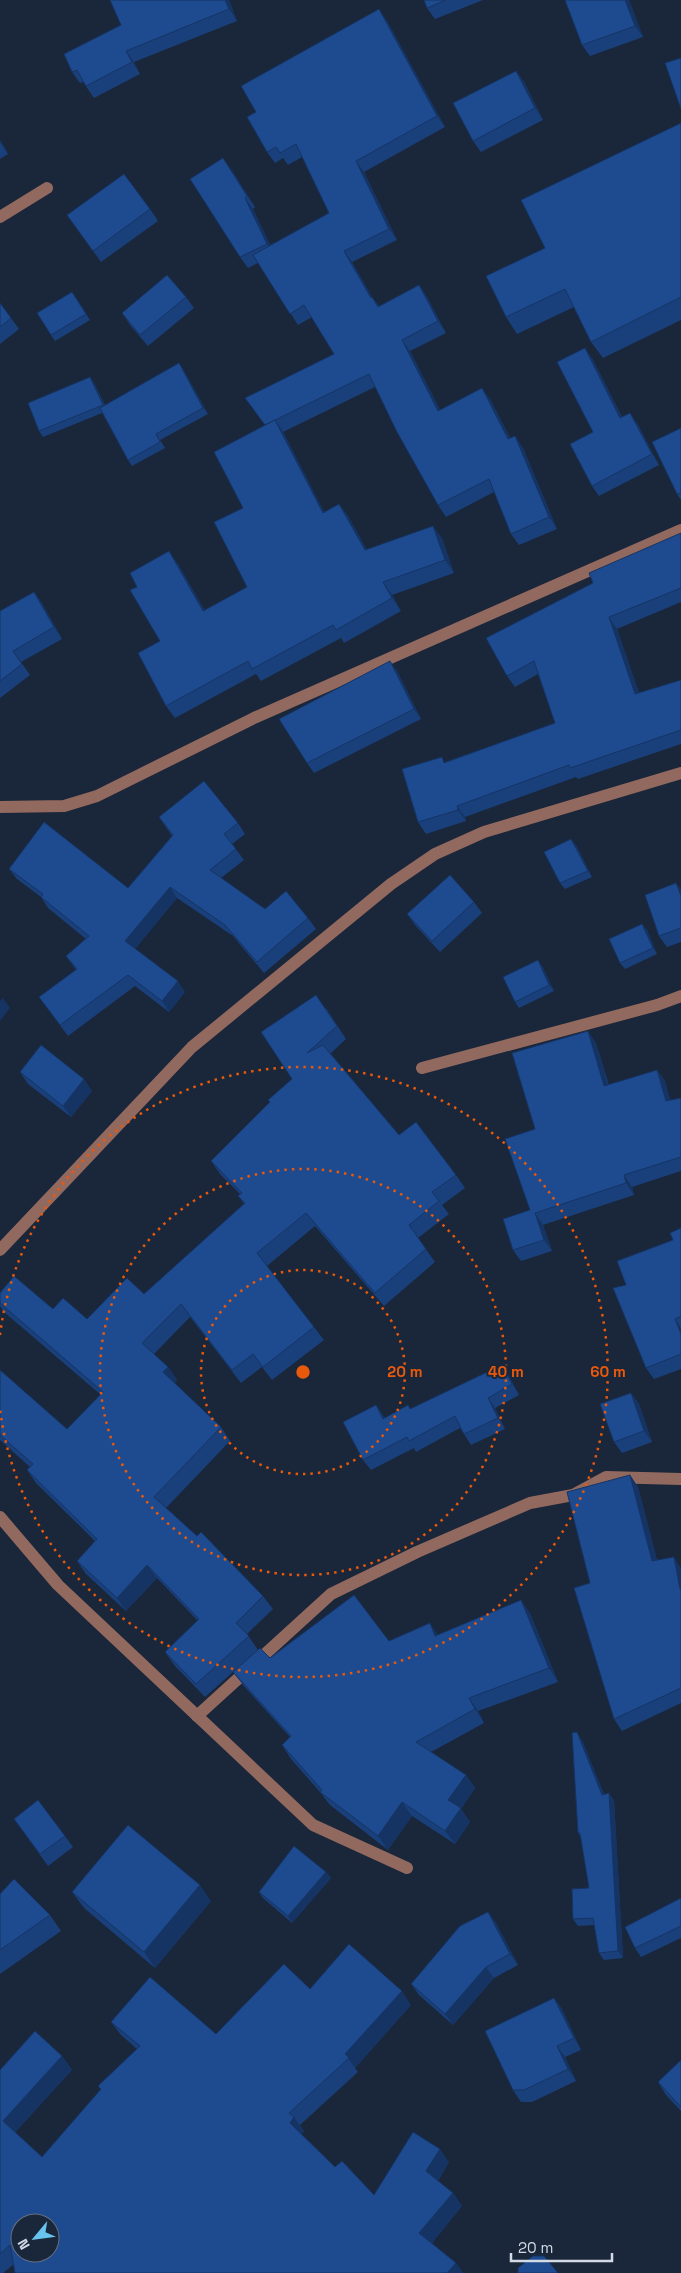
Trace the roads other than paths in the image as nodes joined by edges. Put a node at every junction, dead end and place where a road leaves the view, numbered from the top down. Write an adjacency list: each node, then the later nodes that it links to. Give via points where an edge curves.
1 (47, 188): 2 (street)
2 (0, 217)
3 (681, 530): 5 (street, via 254,718 97,796 64,806)
4 (681, 773): 8 (street, via 484,832 435,854 391,884 192,1047)
5 (0, 806)
6 (681, 996): 7 (street)
7 (422, 1068)
8 (0, 1250)
9 (681, 1479): 11 (street, via 606,1477 573,1495 530,1503 417,1552 332,1594)
10 (0, 1518): 11 (street, via 58,1585)
11 (197, 1716): 12 (street, via 314,1825)
12 (407, 1868)

